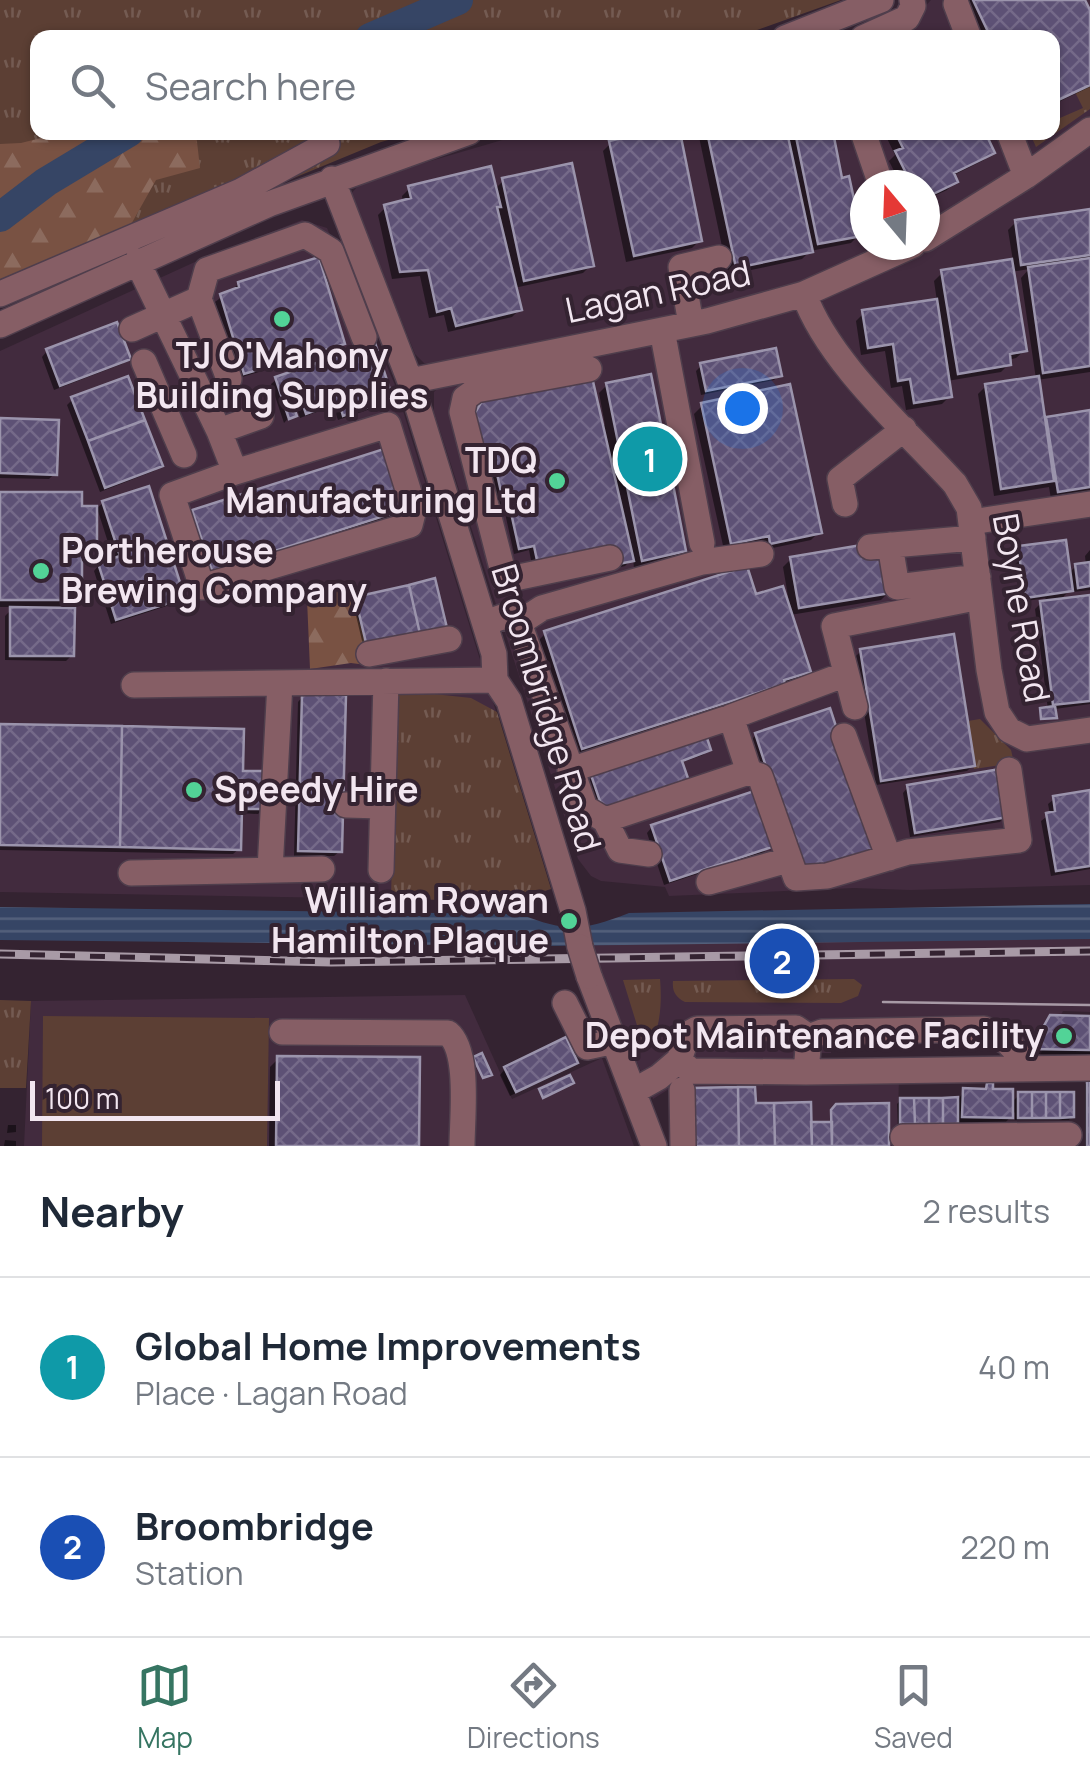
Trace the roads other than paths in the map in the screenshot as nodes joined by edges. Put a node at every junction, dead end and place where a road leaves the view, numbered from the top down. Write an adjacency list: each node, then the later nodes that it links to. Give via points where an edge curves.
1 (881, 0): 4 (street)
2 (912, 0): 5 (street, via 906,18)
3 (956, 4): 6 (street)
4 (805, 30)
5 (880, 30)
6 (967, 30)
7 (1090, 130): 13 (street, Lagan Road)
8 (446, 140): 14 (street)
9 (866, 140): 12 (street)
10 (1011, 140): 13 (street)
11 (327, 144): 19 (street, via 241,191)
12 (876, 170)
13 (1026, 176): 15 (street, Lagan Road)
14 (332, 179): 18 (street); 32 (street, Broombridge Road)
15 (940, 227)
16 (718, 258): 23 (street, via 681,266)
17 (878, 260): 20 (street, Lagan Road)
18 (137, 261): 22 (street); 24 (street)
19 (0, 294)
20 (804, 294): 23 (street, Lagan Road); 36 (street, Boyne Road, via 832,348)
21 (199, 299): 22 (street); 27 (street, via 206,270 304,234 331,250); 30 (street)
22 (163, 316): 25 (street); 33 (street)
23 (691, 324): 26 (street, Lagan Road)
24 (0, 325)
25 (132, 329)
26 (662, 330): 31 (street, Lagan Road); 45 (street)
27 (364, 337)
28 (144, 362): 34 (street)
29 (588, 369): 31 (street)
30 (229, 379)
31 (474, 379): 32 (street, Lagan Road); 42 (street, via 462,412)
32 (410, 381): 43 (street, Broombridge Road)
33 (203, 398): 34 (street); 37 (street)
34 (159, 414): 38 (street)
35 (261, 416): 37 (street)
36 (904, 429): 40 (street, via 840,479); 44 (street, Boyne Road, via 955,484 970,508)
37 (219, 431): 39 (street)
38 (184, 455)
39 (235, 472): 39 (street, via 388,425 414,508 410,524 202,587 172,495)
40 (845, 504)
41 (1090, 504): 44 (street)
42 (489, 516): 43 (street); 47 (street, via 505,580)
43 (454, 525): 49 (street, Broombridge Road)
44 (972, 530): 48 (street, Boyne Road); 48 (street, via 880,546 897,587)
45 (702, 543)
46 (762, 554): 50 (street, via 702,562 542,608)
47 (610, 558)
48 (979, 587): 54 (street, via 834,626); 63 (street, Boyne Road, via 997,712 1009,730 1027,739)
49 (484, 623): 50 (street, via 505,616); 55 (street, Broombridge Road)
50 (519, 623): 65 (street)
51 (449, 638): 52 (street)
52 (416, 645): 53 (street); 56 (street)
53 (369, 654)
54 (846, 674): 61 (street); 62 (street)
55 (494, 680): 56 (street); 82 (street, Broombridge Road, bridge, via 509,701)
56 (424, 681): 59 (street)
57 (293, 682): 58 (street); 59 (street); 74 (street)
58 (134, 686)
59 (385, 690): 60 (street); 69 (street)
60 (350, 698)
61 (855, 706)
62 (731, 717): 65 (street); 67 (street)
63 (1090, 730)
64 (844, 736): 72 (street)
65 (570, 770): 70 (street, via 585,808)
66 (1009, 770): 72 (street, via 1019,840)
67 (749, 772): 70 (street); 73 (street, via 760,776)
68 (346, 805): 69 (street)
69 (382, 806): 76 (street)
70 (605, 820): 71 (street, via 620,850)
71 (650, 854)
72 (889, 858): 73 (street, via 796,878)
73 (788, 860): 78 (street)
74 (270, 870): 75 (street); 77 (street)
75 (322, 870)
76 (381, 870)
77 (131, 873)
78 (709, 882)
79 (565, 1003): 82 (street, via 587,1047)
80 (282, 1032): 92 (street, via 453,1036 462,1068)
81 (820, 1035): 83 (street, via 796,1028 698,1029 688,1034); 84 (street, via 984,1029 1019,1054); 86 (street)
82 (614, 1040): 88 (street, Broombridge Road)
83 (679, 1060): 86 (street, via 692,1071); 88 (street)
84 (1020, 1068): 85 (street); 86 (street)
85 (1090, 1068)
86 (806, 1072)
87 (682, 1090): 94 (street)
88 (634, 1091): 93 (street, Broombridge Road)
89 (1070, 1136): 91 (street)
90 (902, 1137): 91 (street)
91 (985, 1141)
92 (462, 1146)
93 (654, 1146)
94 (683, 1146)

